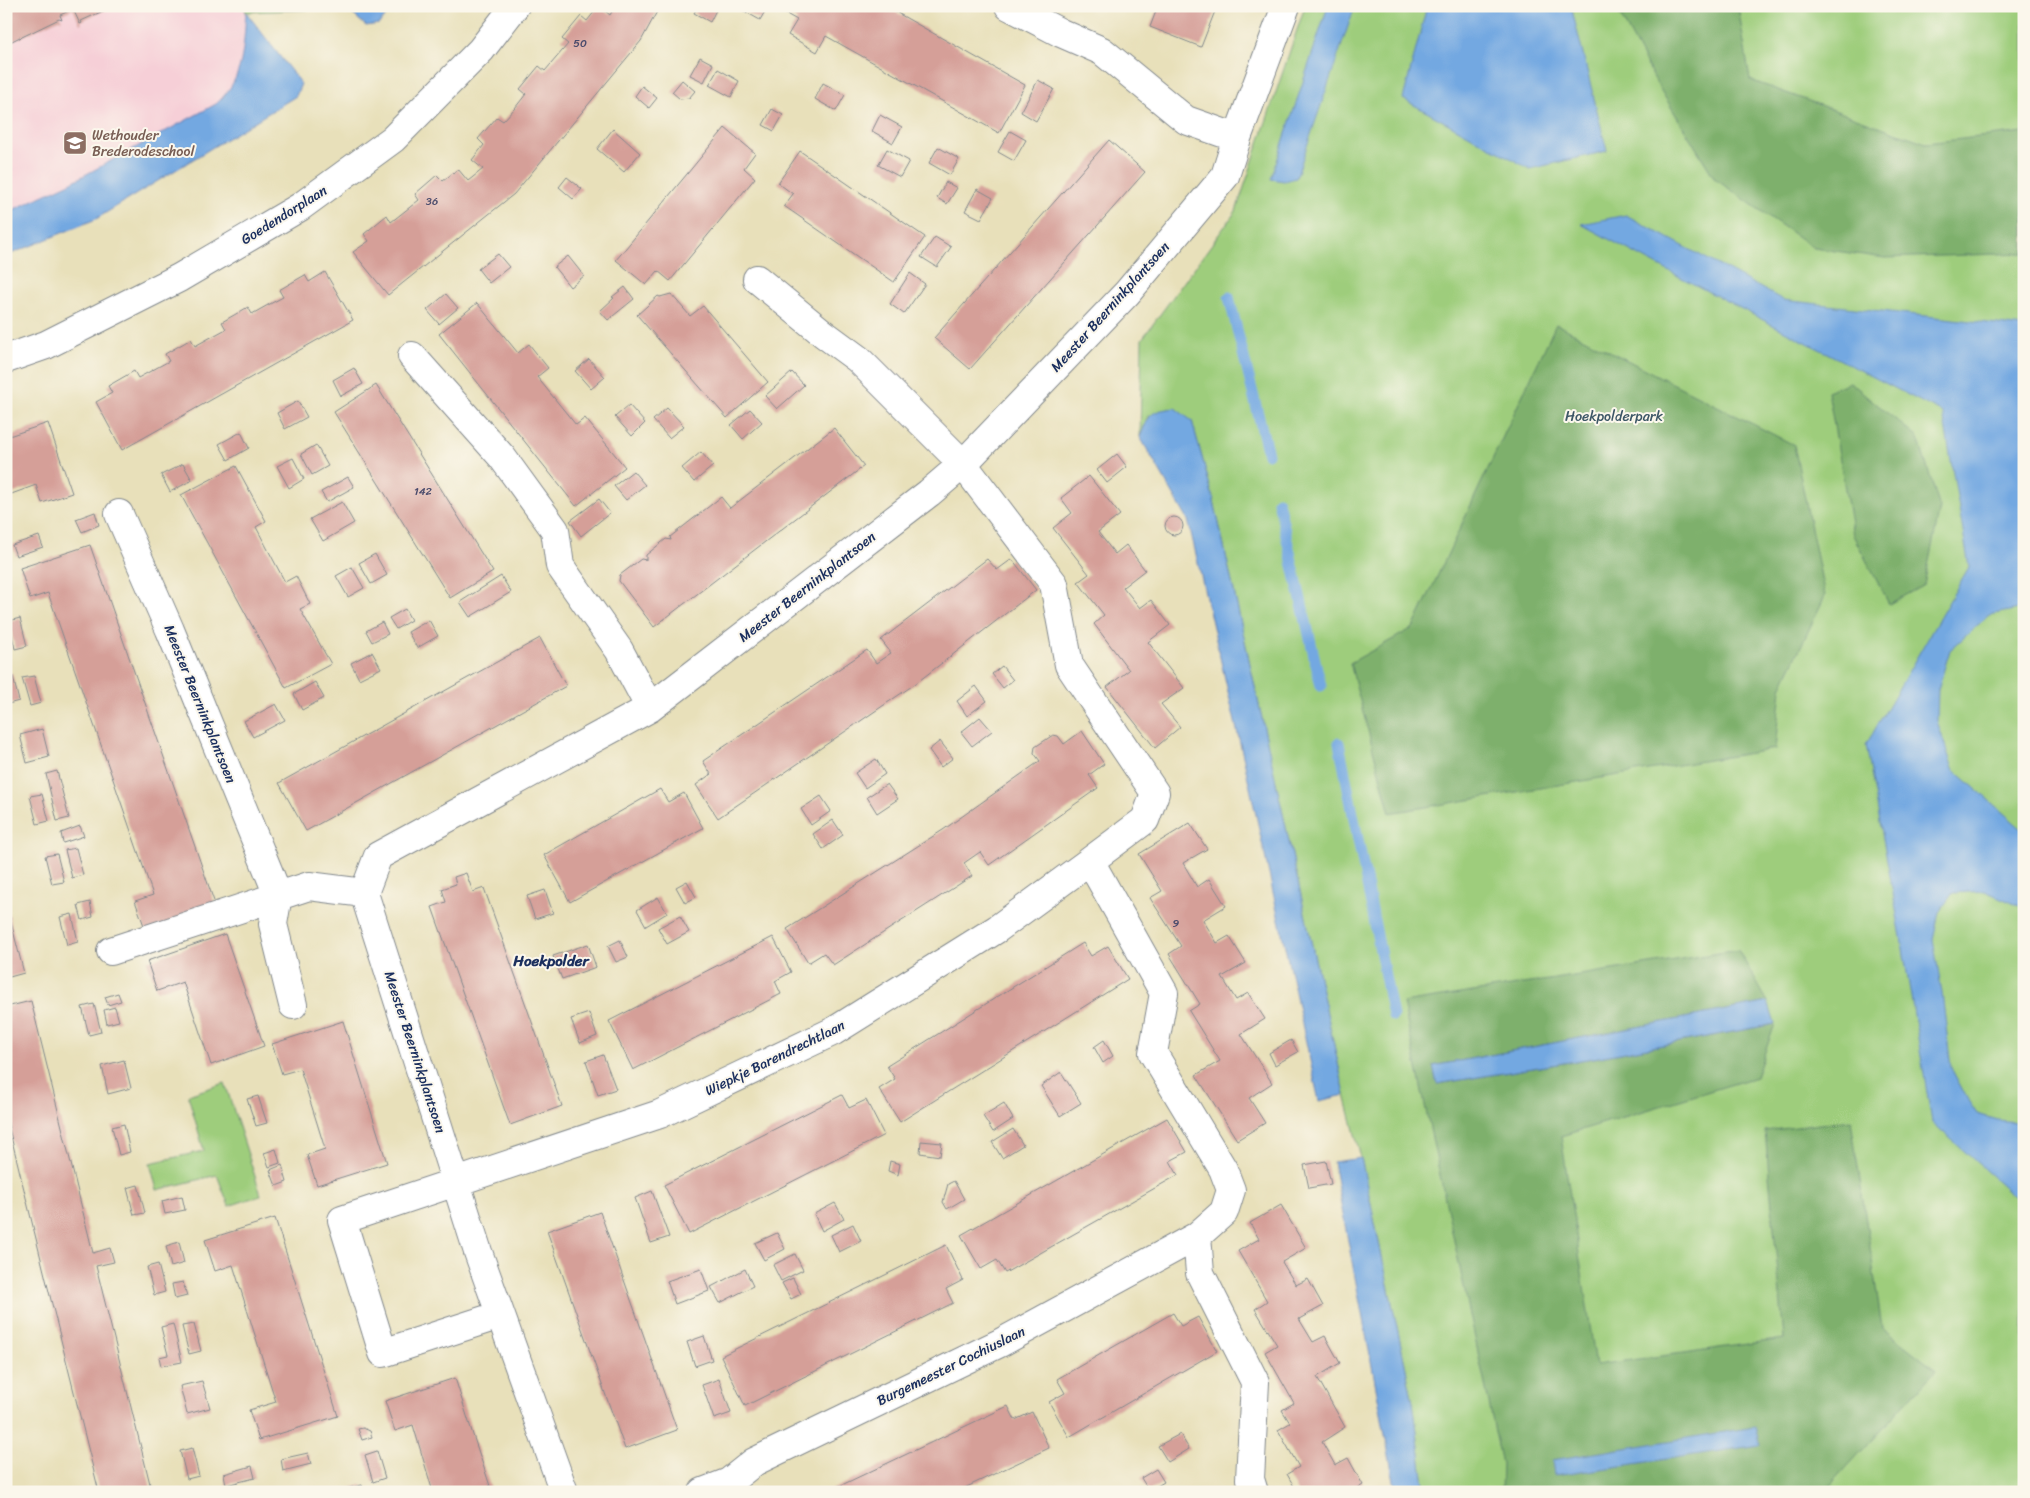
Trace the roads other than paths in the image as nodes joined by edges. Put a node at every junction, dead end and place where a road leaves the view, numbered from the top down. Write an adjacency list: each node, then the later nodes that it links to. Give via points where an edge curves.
1 (515, 6): 7 (street, Goedendorplaan, via 481,50 393,139 300,207 179,278 46,345)
2 (1009, 6): 4 (street, via 1102,51 1186,120)
3 (1286, 6): 4 (street, Meester Beerninkplantsoen)
4 (1237, 138): 8 (street, Meester Beerninkplantsoen, via 1225,176 1213,191 1127,293)
5 (757, 279): 8 (street, via 858,359)
6 (412, 356): 10 (street, via 502,457 555,530 560,566 619,650)
7 (6, 359)
8 (963, 464): 10 (street, Meester Beerninkplantsoen); 11 (street, Wiepkje Barendrechtlaan, via 1054,584 1069,665 1155,794 1145,820)
9 (119, 514): 13 (street, Meester Beerninkplantsoen, via 170,630)
10 (650, 708): 12 (street, Meester Beerninkplantsoen, via 378,856)
11 (1090, 861): 16 (street, Wiepkje Barendrechtlaan, via 997,929 834,1031 660,1114); 17 (street, Burgemeester Cochiuslaan, via 1164,992 1153,1053 1223,1169 1231,1190 1224,1212)
12 (364, 893): 13 (street, via 309,886); 16 (street, Meester Beerninkplantsoen)
13 (278, 896): 14 (street); 15 (street, via 272,924)
14 (112, 951)
15 (293, 1005)
16 (456, 1183): 18 (street, Meester Beerninkplantsoen); 18 (street, via 342,1220 383,1353)
17 (1197, 1236): 20 (street, Burgemeester Cochiuslaan, via 1000,1343 754,1462 729,1482); 21 (street, via 1200,1273 1255,1382 1250,1479)
18 (500, 1315): 19 (street, Meester Beerninkplantsoen)
19 (564, 1492)
20 (703, 1492)
21 (1254, 1492)

